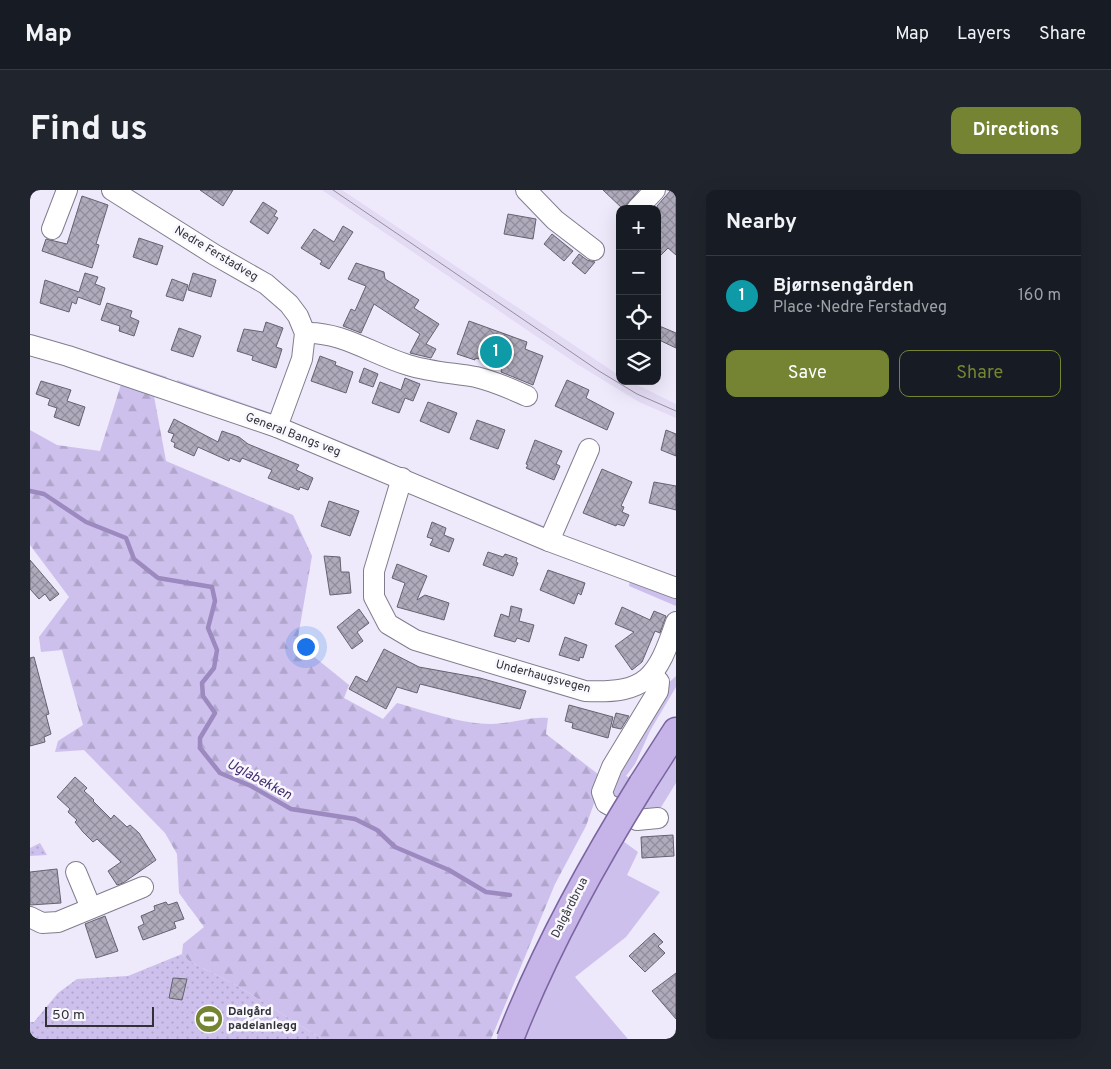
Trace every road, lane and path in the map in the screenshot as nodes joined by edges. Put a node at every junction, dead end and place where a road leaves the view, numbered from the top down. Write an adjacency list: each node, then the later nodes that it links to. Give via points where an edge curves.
1 (67, 190): 6 (street)
2 (112, 190): 8 (street, Nedre Ferstadveg, via 266,284 290,304)
3 (526, 190): 7 (street, via 556,220)
4 (655, 190): 5 (street)
5 (641, 205)
6 (52, 229)
7 (594, 250)
8 (306, 333): 10 (street, via 318,332 406,364 429,371 479,378); 11 (street, via 302,359)
9 (30, 345): 11 (street, General Bangs veg)
10 (527, 396)
11 (277, 427): 13 (street, General Bangs veg)
12 (589, 449): 14 (street)
13 (402, 478): 14 (street, General Bangs veg); 17 (street, Underhaugsvegen, via 374,571 374,597 388,624 415,640 585,691 625,690)
14 (549, 541): 15 (street, General Bangs veg)
15 (676, 588)
16 (676, 622): 17 (street)
17 (653, 675): 19 (street, via 659,682 658,691 612,767 602,792 606,803 637,820)
18 (676, 731): 24 (main road, Dalgårdbrua, bridge, via 598,854 557,931)
19 (658, 818)
20 (76, 872): 22 (street)
21 (144, 887): 22 (street)
22 (91, 908): 23 (street, via 50,924)
23 (30, 917)
24 (510, 1039)

